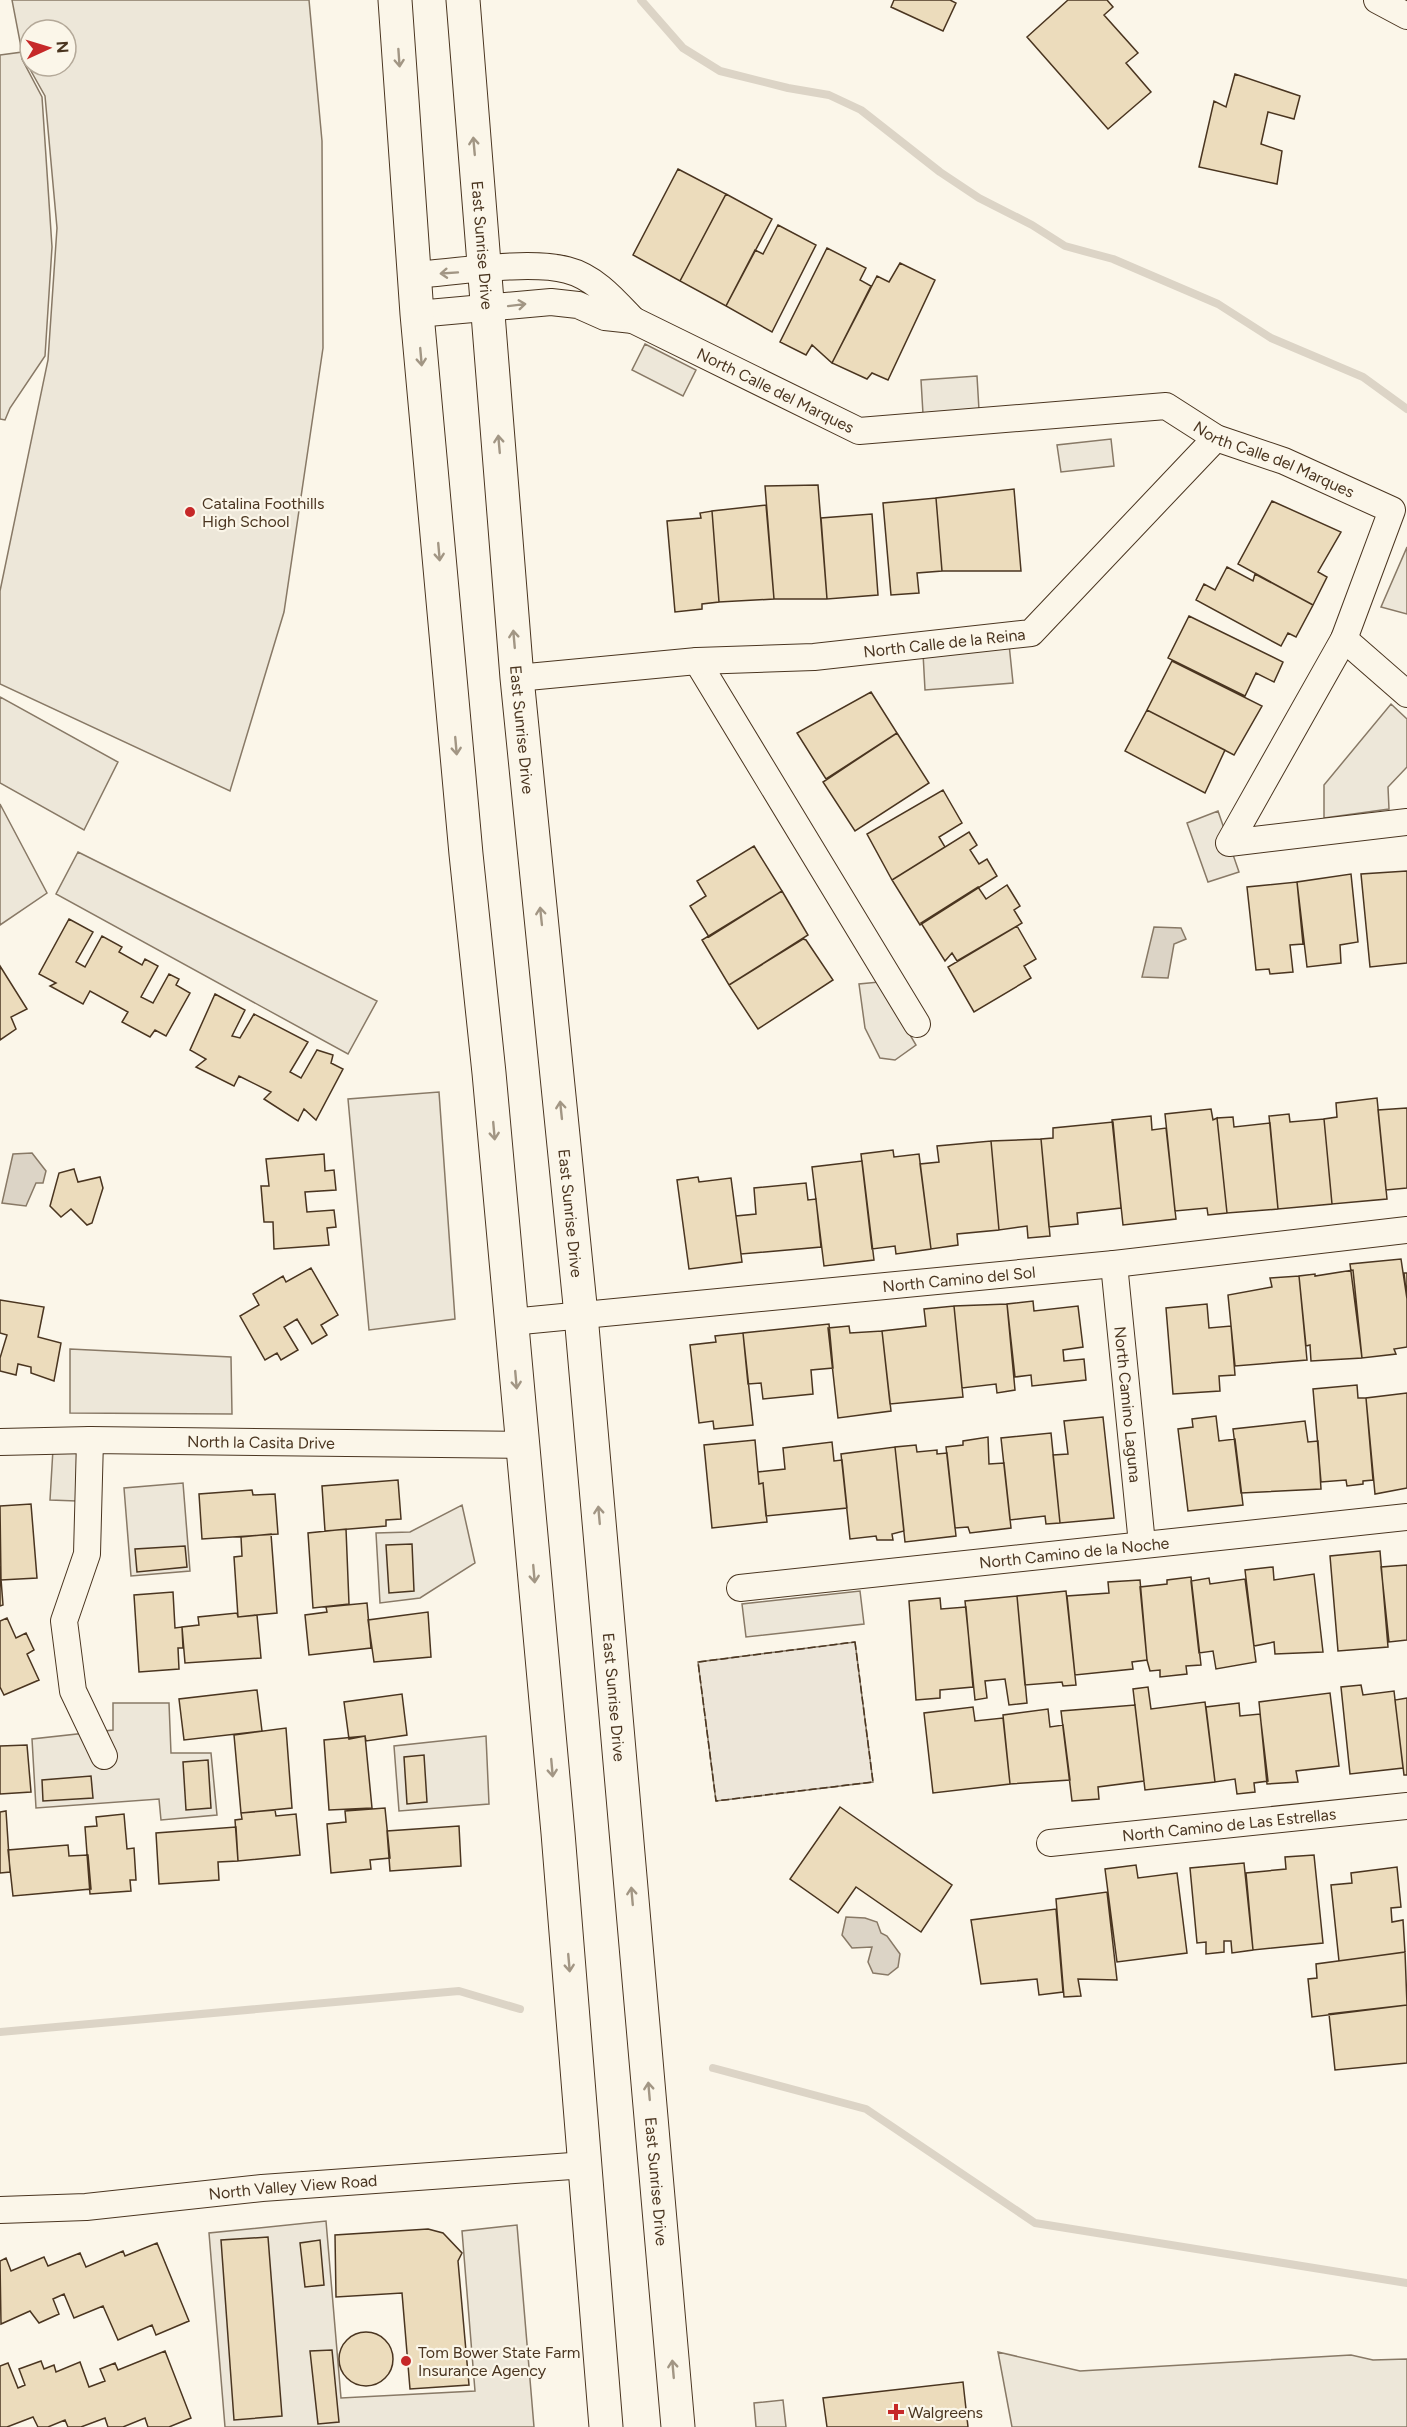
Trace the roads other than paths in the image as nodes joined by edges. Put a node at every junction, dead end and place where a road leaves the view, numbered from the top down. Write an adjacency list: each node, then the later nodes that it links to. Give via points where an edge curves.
1 (395, 0): 6 (main road, one-way to 6)
2 (463, 0): 5 (main road, East Sunrise Drive, one-way to 2)
3 (1377, 0): 4 (street)
4 (1407, 16)
5 (484, 270): 6 (street, North Calle del Marques, one-way to 6); 7 (main road, East Sunrise Drive); 9 (street, North Calle del Marques, via 568,270 603,289)
6 (414, 275): 8 (main road)
7 (488, 309): 8 (street, North Calle del Marques); 9 (street, North Calle del Marques, one-way to 9, via 551,302 578,305 605,317); 13 (main road, East Sunrise Drive, one-way to 7)
8 (417, 314): 20 (main road, one-way to 20)
9 (633, 320): 10 (street, North Calle del Marques, via 859,431 1166,406)
10 (1215, 438): 11 (street, North Calle del Marques, via 1284,461 1392,510); 12 (street, North Calle de la Reina, via 1031,633 814,657)
11 (1344, 639): 14 (street); 15 (street, North Calle del Marques, via 1228,843)
12 (697, 661): 13 (street, North Calle de la Reina); 16 (street)
13 (517, 678): 19 (main road, East Sunrise Drive, one-way to 13)
14 (1407, 694)
15 (1407, 822)
16 (917, 1024)
17 (1407, 1230): 18 (street, North Camino del Sol)
18 (1114, 1264): 19 (street, North Camino del Sol); 25 (street, North Camino Laguna)
19 (581, 1315): 20 (street, North Camino del Sol); 33 (main road, East Sunrise Drive, one-way to 19)
20 (511, 1322): 23 (main road, one-way to 23)
21 (90, 1440): 22 (street, North la Casita Drive); 23 (street, North la Casita Drive); 27 (street, via 87,1554 64,1621 73,1691)
22 (0, 1442)
23 (522, 1445): 30 (main road, one-way to 30)
24 (1407, 1517): 25 (street, North Camino de la Noche)
25 (1142, 1544): 26 (street, North Camino de la Noche)
26 (740, 1588)
27 (104, 1756)
28 (1406, 1810): 29 (street, North Camino de Las Estrellas)
29 (1050, 1843)
30 (586, 2165): 31 (street, North Valley View Road, via 262,2188 86,2207); 32 (main road)
31 (0, 2210)
32 (606, 2427)
33 (678, 2427)

